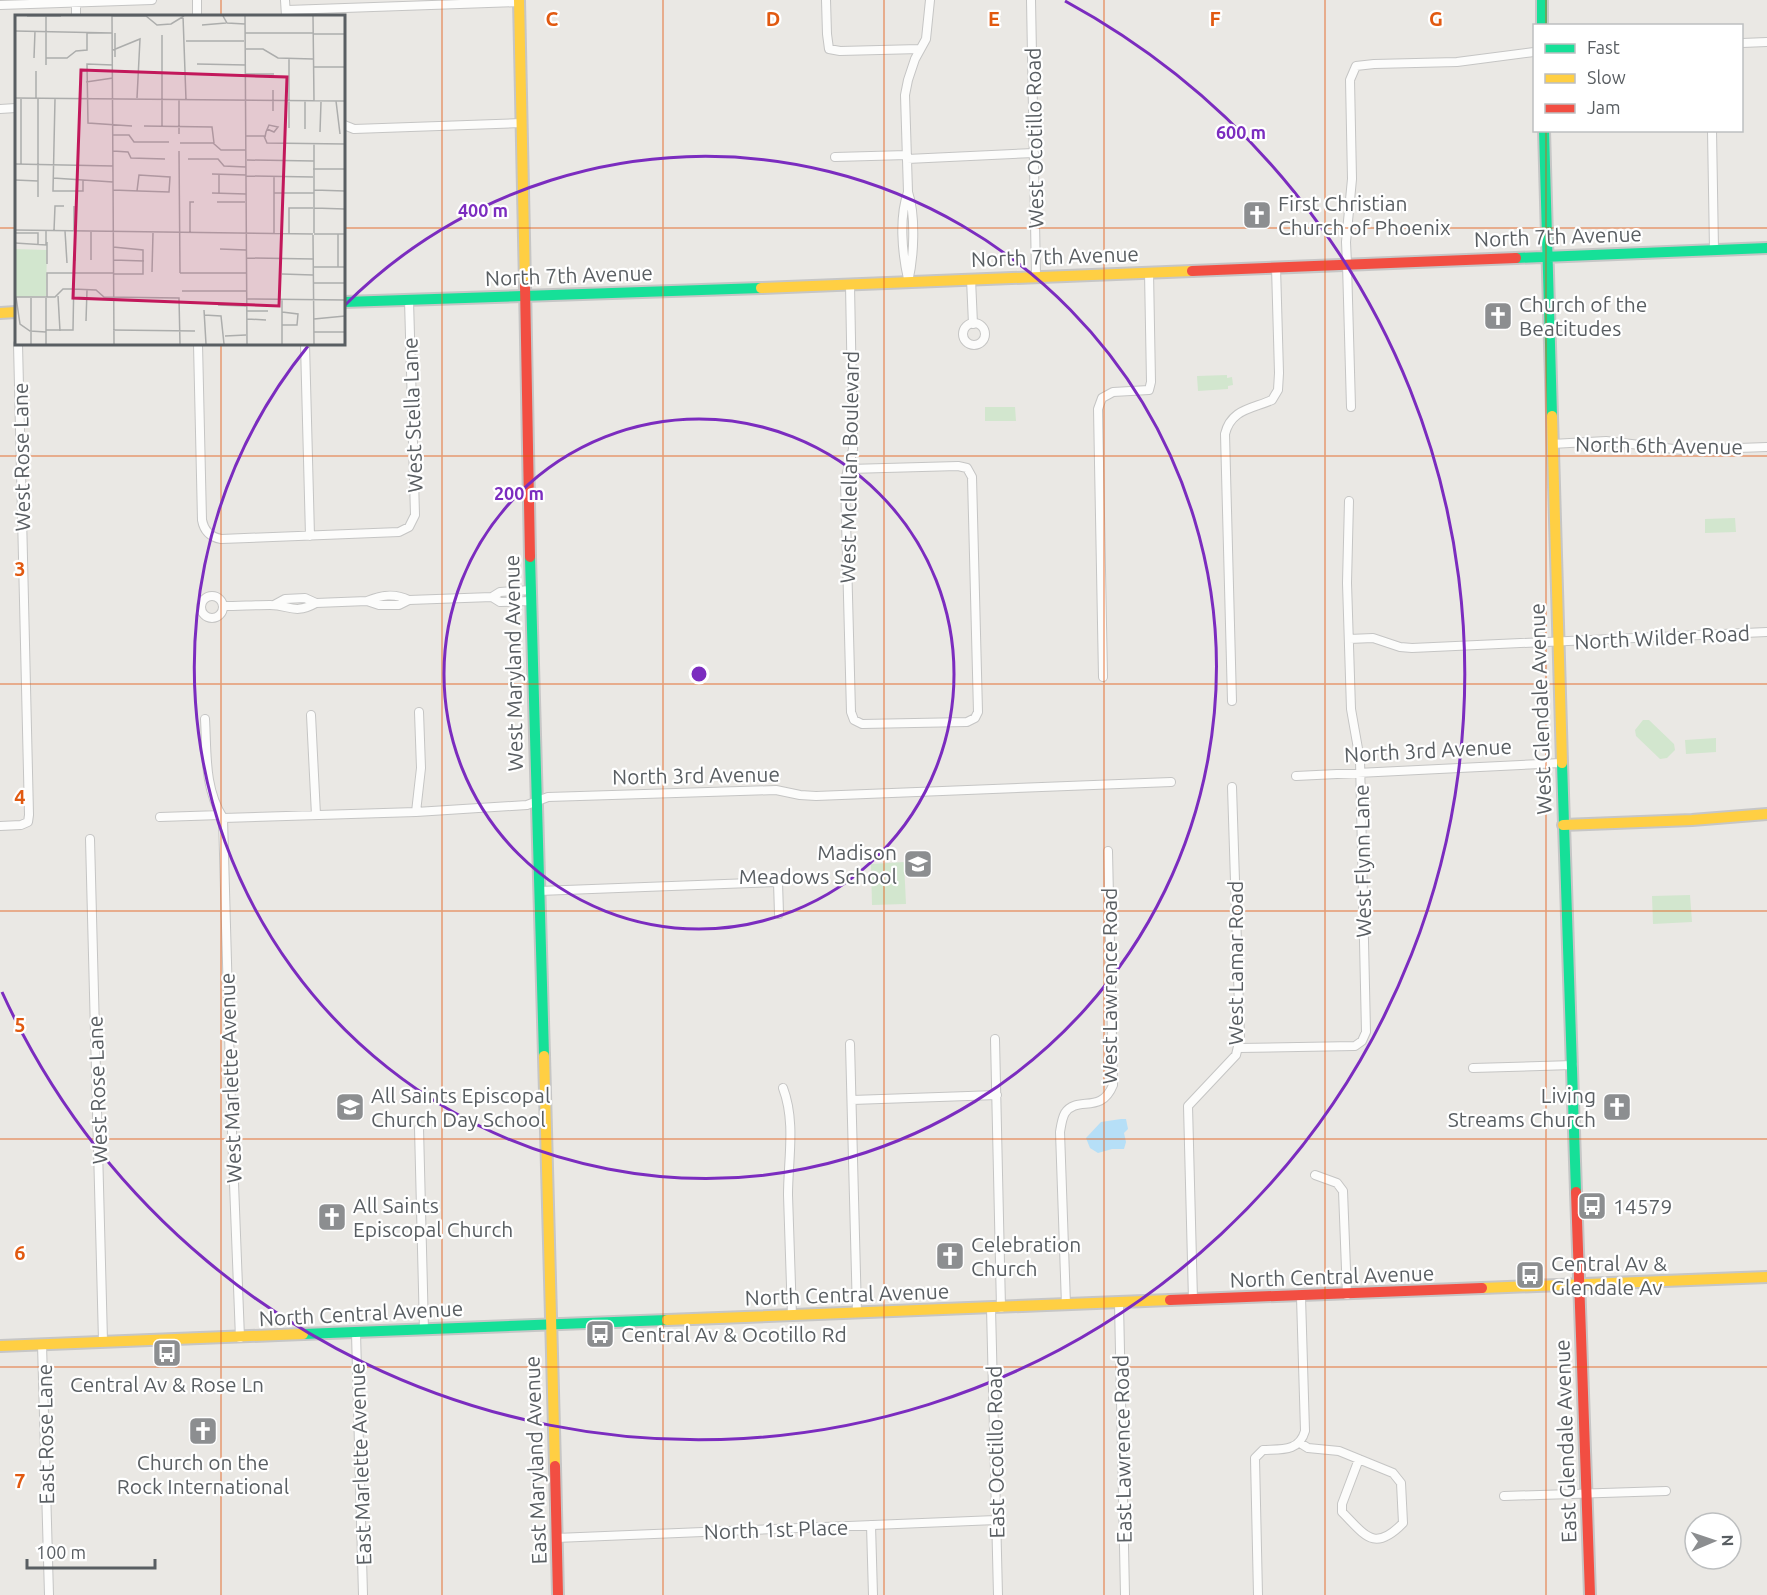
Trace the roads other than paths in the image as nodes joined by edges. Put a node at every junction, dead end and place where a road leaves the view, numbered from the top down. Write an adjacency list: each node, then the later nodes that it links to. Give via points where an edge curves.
1 (152, 0): 7 (street)
2 (285, 0): 10 (street)
3 (826, 0): 14 (street, via 830,49)
4 (930, 0): 14 (street, via 926,39)
5 (1031, 0): 24 (street, West Ocotillo Road)
6 (1542, 0): 11 (main road)
7 (76, 1): 9 (street)
8 (519, 1): 10 (street); 18 (main road, West Maryland Avenue)
9 (0, 4)
10 (287, 13)
11 (1542, 24)
12 (1767, 42): 13 (street)
13 (1743, 43)
14 (920, 49): 26 (street, via 905,94)
15 (1533, 52): 30 (street, via 1457,62 1356,66 1350,80 1352,179)
16 (15, 108): 17 (street)
17 (0, 109)
18 (522, 123): 20 (street); 37 (main road, West Maryland Avenue)
19 (345, 125): 20 (street)
20 (354, 129): 23 (street)
21 (1544, 132): 29 (main road, West Glendale Avenue)
22 (1712, 132): 28 (street)
23 (345, 134)
24 (1034, 153): 26 (street); 33 (street, West Ocotillo Road)
25 (835, 157): 26 (street)
26 (907, 157): 35 (street, via 908,192 903,204)
27 (1767, 248): 28 (main road, North 7th Avenue)
28 (1714, 250): 29 (main road, North 7th Avenue)
29 (1546, 256): 30 (main road, North 7th Avenue); 47 (main road, West Glendale Avenue)
30 (1347, 264): 31 (main road, North 7th Avenue); 46 (street)
31 (1276, 267): 32 (main road, North 7th Avenue); 58 (street, via 1278,390 1272,400 1235,415 1225,434)
32 (1149, 272): 33 (main road, North 7th Avenue); 57 (street, via 1149,390 1113,392 1102,398 1098,409)
33 (1036, 276): 34 (main road, North 7th Avenue)
34 (971, 279): 35 (main road, North 7th Avenue); 42 (street)
35 (908, 282): 36 (main road, North 7th Avenue)
36 (850, 285): 37 (main road, North 7th Avenue); 49 (street, West Mclellan Boulevard, via 853,449)
37 (524, 296): 38 (main road, North 7th Avenue); 52 (main road, West Maryland Avenue)
38 (409, 300): 39 (main road, North 7th Avenue); 51 (street, West Stella Lane, via 415,515 407,528 396,533)
39 (345, 302)
40 (15, 312): 41 (main road)
41 (0, 313)
42 (973, 324)
43 (18, 345): 74 (street, West Rose Lane, via 29,815 28,822 21,825)
44 (198, 345): 51 (street, via 202,523 206,531 221,539)
45 (305, 345): 51 (street)
46 (1351, 407)
47 (1552, 444): 48 (street, North 6th Avenue, via 1606,441 1694,450); 56 (main road, West Glendale Avenue)
48 (1767, 447)
49 (849, 469): 49 (street, West Mclellan Boulevard, via 845,481 854,720 862,724 968,722 978,712 972,477 967,468 958,466)
50 (1349, 501): 55 (street, West Flynn Lane)
51 (310, 536)
52 (531, 596): 53 (street, via 500,602 492,597 379,605 367,601 316,603 288,609 274,605); 67 (main road, West Maryland Avenue)
53 (223, 606)
54 (1767, 632): 56 (street, North Wilder Road)
55 (1349, 639): 56 (street, North Wilder Road, via 1373,638 1412,648); 63 (street, West Flynn Lane, via 1351,709)
56 (1558, 642): 62 (main road, West Glendale Avenue)
57 (1103, 677)
58 (1232, 701)
59 (419, 712): 68 (street, via 422,768)
60 (311, 715): 70 (street)
61 (205, 719): 71 (street, via 209,784)
62 (1561, 764): 63 (street, North 3rd Avenue); 73 (main road, West Glendale Avenue)
63 (1360, 772): 64 (street, North 3rd Avenue); 81 (street, West Flynn Lane, via 1366,1032 1355,1046)
64 (1296, 776)
65 (1171, 782): 67 (street, North 3rd Avenue, via 806,796 776,790 723,791 548,797)
66 (1232, 787): 81 (street, West Lamar Road)
67 (536, 802): 68 (street, North 3rd Avenue); 77 (main road, West Maryland Avenue)
68 (416, 812): 70 (street, North 3rd Avenue)
69 (1767, 814): 73 (main road)
70 (316, 815): 71 (street, North 3rd Avenue)
71 (222, 816): 72 (street, North 3rd Avenue); 102 (street, West Marlette Avenue)
72 (160, 817)
73 (1563, 825): 82 (main road, West Glendale Avenue)
74 (0, 826)
75 (90, 839): 103 (street, West Rose Lane)
76 (1108, 851): 95 (street, West Lawrence Road, via 1113,1085 1105,1099 1072,1107 1065,1113 1060,1132)
77 (539, 891): 78 (street, via 778,882); 99 (main road, West Maryland Avenue)
78 (779, 914)
79 (995, 1039): 85 (street)
80 (850, 1044): 86 (street)
81 (1239, 1048): 93 (street, West Lamar Road, via 1188,1106)
82 (1573, 1065): 83 (street); 90 (main road, West Glendale Avenue)
83 (1473, 1068)
84 (783, 1088): 98 (street, via 790,1133)
85 (997, 1095): 86 (street); 96 (street)
86 (852, 1100): 97 (street)
87 (419, 1128): 100 (street)
88 (1315, 1174): 91 (street, via 1336,1183 1343,1191)
89 (1767, 1277): 90 (main road, North Central Avenue)
90 (1579, 1286): 91 (main road, North Central Avenue); 109 (main road, East Glendale Avenue)
91 (1347, 1295): 92 (main road, North Central Avenue)
92 (1301, 1297): 93 (main road, North Central Avenue); 106 (street, via 1305,1428)
93 (1193, 1300): 94 (main road, North Central Avenue)
94 (1119, 1303): 95 (main road, North Central Avenue); 119 (street, East Lawrence Road)
95 (1066, 1305): 96 (main road, North Central Avenue)
96 (996, 1308): 97 (main road, North Central Avenue); 111 (street, East Ocotillo Road)
97 (857, 1313): 98 (main road, North Central Avenue)
98 (792, 1316): 99 (main road, North Central Avenue)
99 (550, 1324): 100 (main road, North Central Avenue); 113 (main road, East Maryland Avenue)
100 (423, 1330): 101 (main road, North Central Avenue)
101 (356, 1333): 102 (main road, North Central Avenue); 115 (street, East Marlette Avenue)
102 (240, 1338): 103 (main road, North Central Avenue)
103 (103, 1341): 104 (main road, North Central Avenue)
104 (42, 1344): 105 (main road, North Central Avenue); 114 (street, East Rose Lane)
105 (0, 1346)
106 (1300, 1443): 107 (street); 120 (street, via 1288,1449 1262,1450 1254,1459)
107 (1359, 1459): 107 (street, via 1393,1473 1401,1483 1403,1523 1382,1540 1365,1536 1342,1512)
108 (1666, 1491): 109 (street)
109 (1586, 1494): 110 (street); 121 (main road, East Glendale Avenue)
110 (1504, 1496)
111 (996, 1520): 112 (street, North 1st Place); 118 (street, East Ocotillo Road)
112 (871, 1525): 113 (street, North 1st Place); 117 (street)
113 (556, 1538): 116 (main road, East Maryland Avenue)
114 (49, 1595)
115 (363, 1595)
116 (558, 1595)
117 (873, 1595)
118 (998, 1595)
119 (1125, 1595)
120 (1258, 1595)
121 (1590, 1595)

